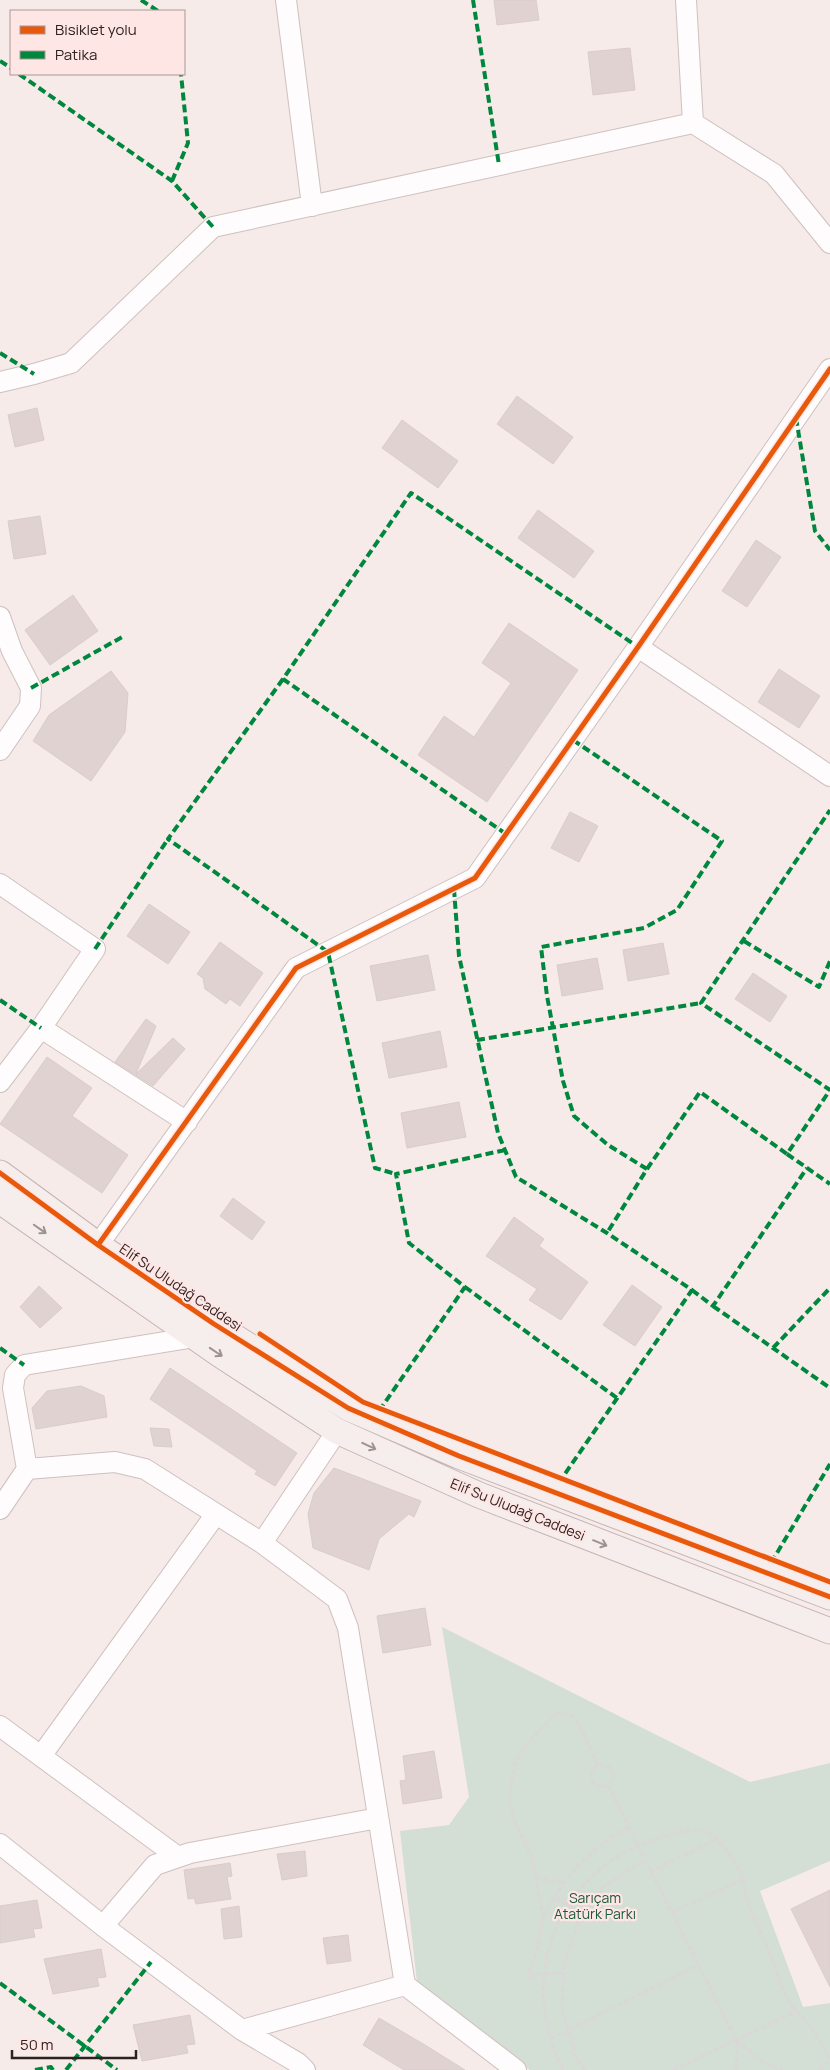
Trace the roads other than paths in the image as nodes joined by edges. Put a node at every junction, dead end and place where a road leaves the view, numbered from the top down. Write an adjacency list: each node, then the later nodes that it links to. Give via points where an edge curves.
1 (286, 0): 4 (street)
2 (686, 0): 3 (street)
3 (693, 123): 4 (street); 5 (street, via 774,174)
4 (312, 206): 7 (street, via 213,228 71,363)
5 (830, 243)
6 (830, 369): 9 (street)
7 (0, 382)
8 (0, 617): 10 (street, via 12,651 31,688 30,706)
9 (638, 647): 11 (street); 15 (street, via 475,878 296,968)
10 (0, 750)
11 (830, 776)
12 (0, 884): 13 (street, via 95,949)
13 (41, 1028): 14 (street); 15 (street)
14 (0, 1082)
15 (186, 1122): 18 (street)
16 (0, 1173): 18 (main road, Elif Su Uludağ Caddesi)
17 (0, 1201): 19 (main road, Elif Su Uludağ Caddesi, one-way to 19)
18 (98, 1245): 25 (main road, Elif Su Uludağ Caddesi, via 214,1324 348,1408 459,1456)
19 (195, 1337): 20 (main road, Elif Su Uludağ Caddesi, one-way to 20); 21 (street, via 24,1365 15,1375 12,1388)
20 (337, 1431): 24 (street); 26 (main road, Elif Su Uludağ Caddesi, one-way to 26, via 479,1495)
21 (27, 1469): 22 (street); 23 (street, via 116,1462 144,1469)
22 (0, 1509)
23 (216, 1514): 24 (street); 28 (street)
24 (262, 1544): 29 (street, via 337,1599 348,1628)
25 (830, 1597)
26 (830, 1630)
27 (0, 1726): 28 (street)
28 (41, 1756): 31 (street)
29 (378, 1818): 31 (street); 33 (street)
30 (0, 1844): 32 (street)
31 (178, 1857): 32 (street, via 155,1865)
32 (103, 1926): 34 (street)
33 (405, 1985): 34 (street); 36 (street)
34 (242, 2030): 35 (street)
35 (305, 2070)
36 (516, 2070)

